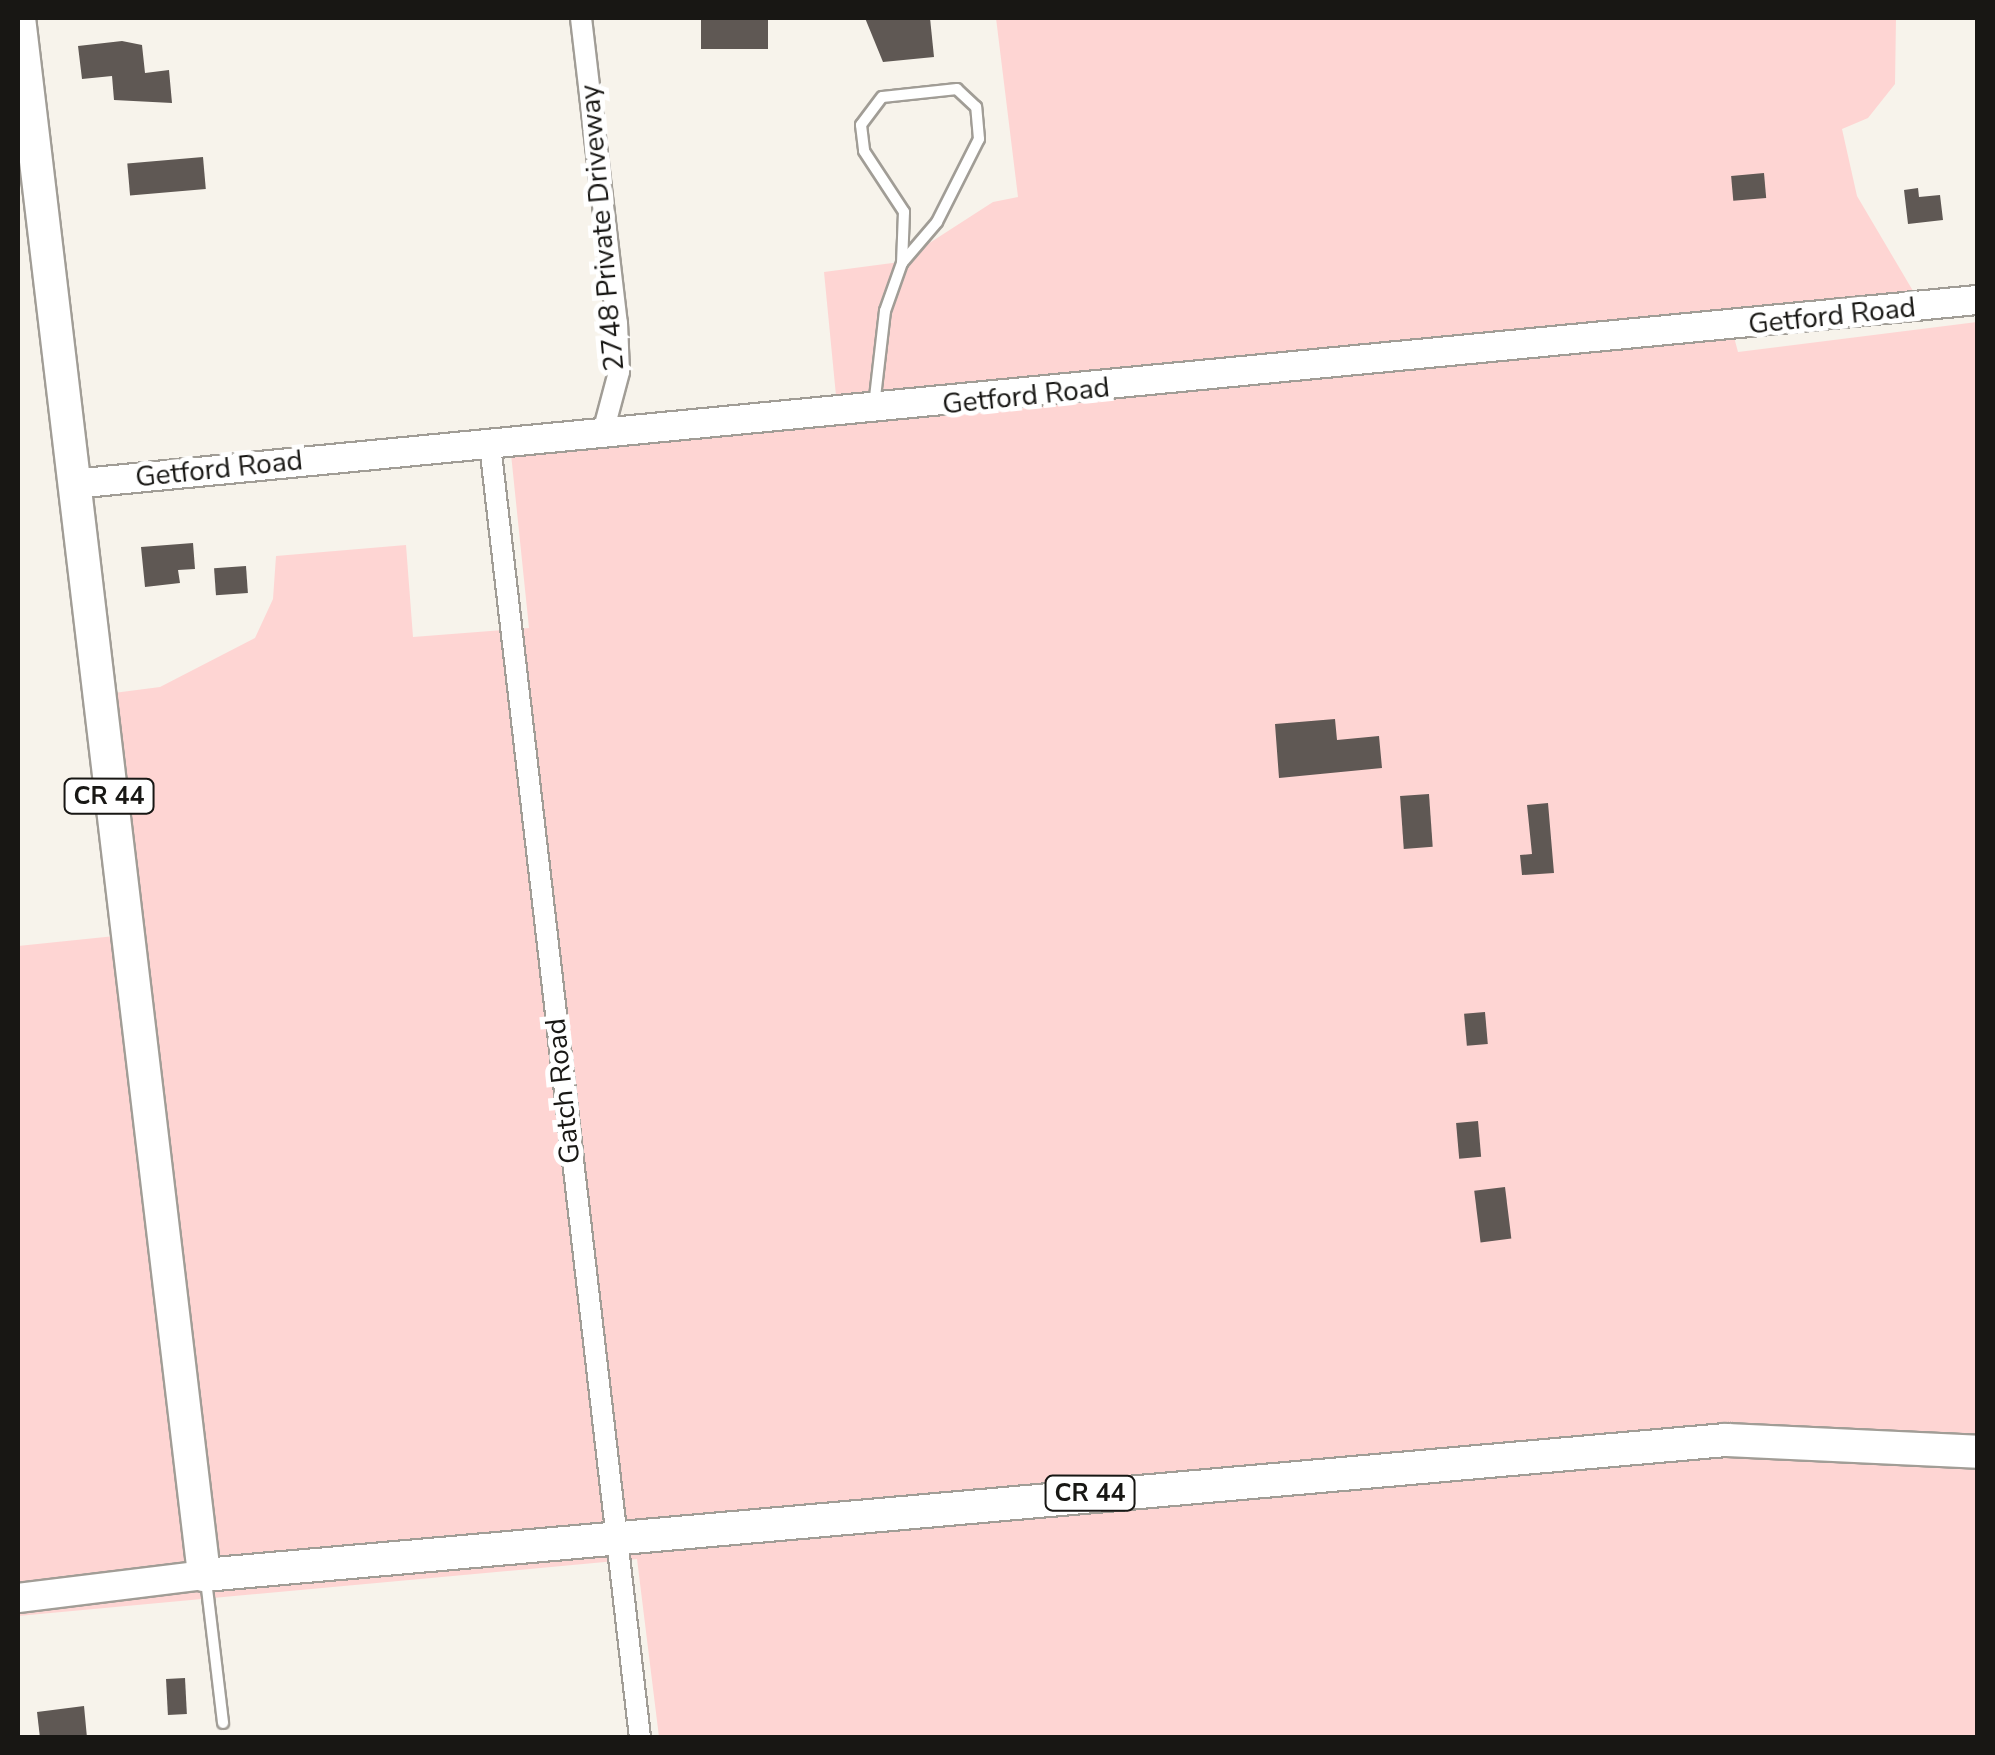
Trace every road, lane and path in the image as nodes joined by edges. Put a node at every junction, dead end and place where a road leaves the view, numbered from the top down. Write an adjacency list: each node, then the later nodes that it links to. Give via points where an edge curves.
1 (20, 18): 8 (main road, CR 44)
2 (581, 18): 6 (street, 2748 Private Driveway, via 619,372)
3 (902, 263): 3 (lane, via 937,222 980,138 976,107 957,89 882,96 861,125 864,151 904,212); 5 (lane, via 885,311)
4 (1978, 300): 5 (street, Getford Road)
5 (873, 412): 6 (street, Getford Road)
6 (602, 436): 7 (street, Getford Road)
7 (490, 445): 8 (street, Getford Road); 10 (street, Gatch Road)
8 (74, 484): 11 (main road, CR 44)
9 (1978, 1452): 10 (main road, CR 44, via 1727,1440)
10 (616, 1536): 11 (main road, CR 44); 14 (street, Gatch Road)
11 (204, 1575): 12 (street); 13 (lane)
12 (18, 1598)
13 (223, 1723)
14 (640, 1738)

